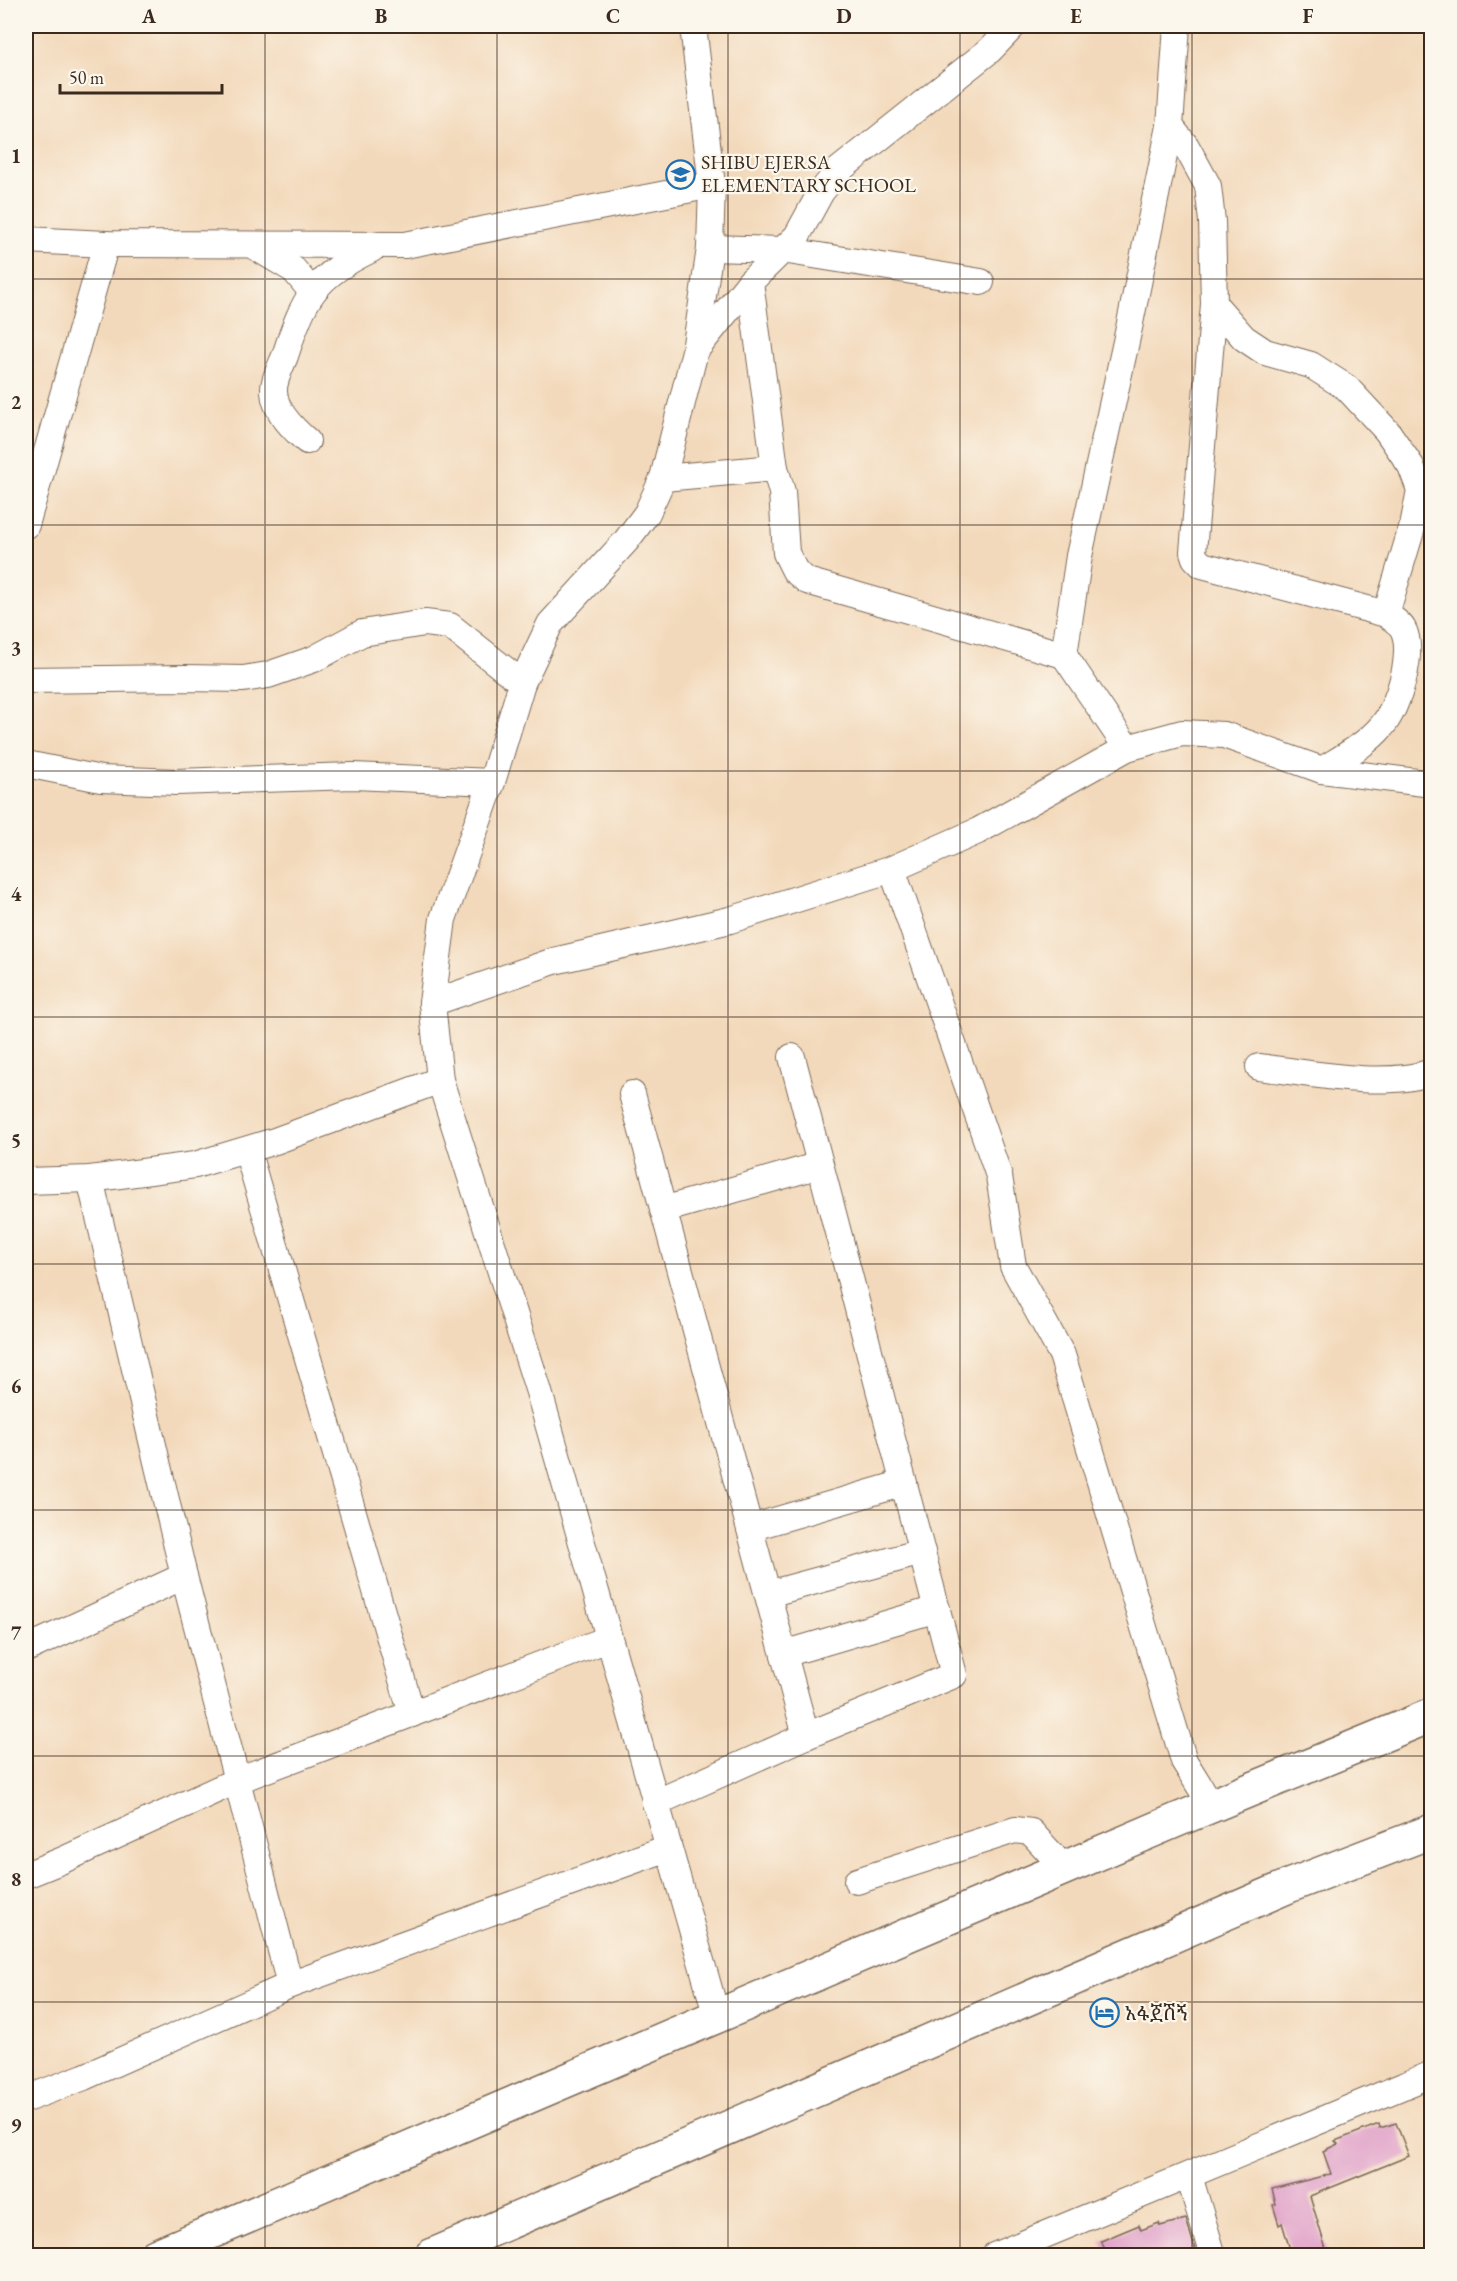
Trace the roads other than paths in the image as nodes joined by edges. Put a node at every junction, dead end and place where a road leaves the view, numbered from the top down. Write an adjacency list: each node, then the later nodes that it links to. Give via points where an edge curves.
1 (693, 26): 5 (street)
2 (1013, 26): 11 (street, via 990,50 839,170 821,192 797,236)
3 (1177, 26): 4 (street)
4 (1170, 126): 15 (street, via 1208,186); 22 (street, via 1078,556)
5 (712, 185): 9 (street, via 405,246); 10 (street)
6 (26, 240): 7 (street)
7 (106, 244): 8 (street); 20 (street)
8 (253, 245): 9 (street); 14 (street, via 294,270)
9 (378, 246): 14 (street, via 343,263)
10 (710, 248): 11 (street); 16 (street)
11 (782, 250): 12 (street); 13 (street)
12 (750, 282): 16 (street); 18 (street)
13 (981, 282)
14 (312, 292): 17 (street, via 293,331 273,391 278,407)
15 (1214, 304): 21 (street, via 1244,338 1265,352 1311,365 1347,388 1387,431 1411,466 1420,490); 21 (street, via 1195,558 1202,565)
16 (695, 351): 19 (street)
17 (307, 441)
18 (775, 468): 19 (street); 22 (street, via 782,492 786,553 795,572 807,581)
19 (663, 478): 24 (street, via 647,513 626,541 550,624)
20 (26, 525)
21 (1386, 614): 27 (street, via 1403,628 1407,646 1404,678 1393,707 1383,725 1364,744)
22 (1064, 655): 25 (street)
23 (26, 680): 24 (street, via 243,680 314,658 362,633 425,623 450,626)
24 (522, 683): 28 (street)
25 (1127, 748): 27 (street, via 1182,733 1224,735); 30 (street, via 978,831)
26 (26, 764): 28 (street, via 112,780 177,782 353,776)
27 (1322, 770): 29 (street)
28 (492, 782): 31 (street, via 443,919)
29 (1431, 784)
30 (892, 868): 31 (street, via 730,920 554,961); 56 (street, via 999,1176 1013,1266 1062,1355 1185,1761)
31 (432, 1004): 35 (street)
32 (792, 1057): 38 (street)
33 (1259, 1067): 34 (street, via 1399,1080)
34 (1431, 1072)
35 (440, 1080): 37 (street); 48 (street, via 539,1392)
36 (632, 1094): 41 (street)
37 (247, 1150): 39 (street, via 195,1165); 51 (street)
38 (820, 1165): 41 (street); 42 (street)
39 (90, 1179): 40 (street); 45 (street)
40 (26, 1181)
41 (663, 1210): 43 (street)
42 (904, 1483): 43 (street); 44 (street)
43 (750, 1528): 46 (street)
44 (922, 1552): 46 (street); 47 (street)
45 (184, 1576): 49 (street); 54 (street)
46 (768, 1594): 50 (street)
47 (937, 1609): 50 (street); 53 (street, via 954,1675)
48 (608, 1639): 51 (street); 55 (street)
49 (26, 1649)
50 (784, 1653): 53 (street)
51 (412, 1714): 54 (street)
52 (1431, 1715): 56 (main road)
53 (806, 1736): 55 (street)
54 (238, 1780): 60 (street); 62 (street)
55 (656, 1803): 58 (street)
56 (1212, 1806): 59 (main road)
57 (1431, 1831): 68 (main road, via 1291,1885)
58 (668, 1848): 62 (street); 63 (street)
59 (1064, 1869): 61 (street, via 1031,1832 1014,1830); 63 (main road)
60 (26, 1875)
61 (857, 1881)
62 (290, 1985): 65 (street)
63 (717, 2016): 67 (main road)
64 (1431, 2074): 66 (street)
65 (26, 2099)
66 (1189, 2176): 69 (street); 70 (street)
67 (155, 2256)
68 (431, 2256)
69 (994, 2256)
70 (1213, 2256)

